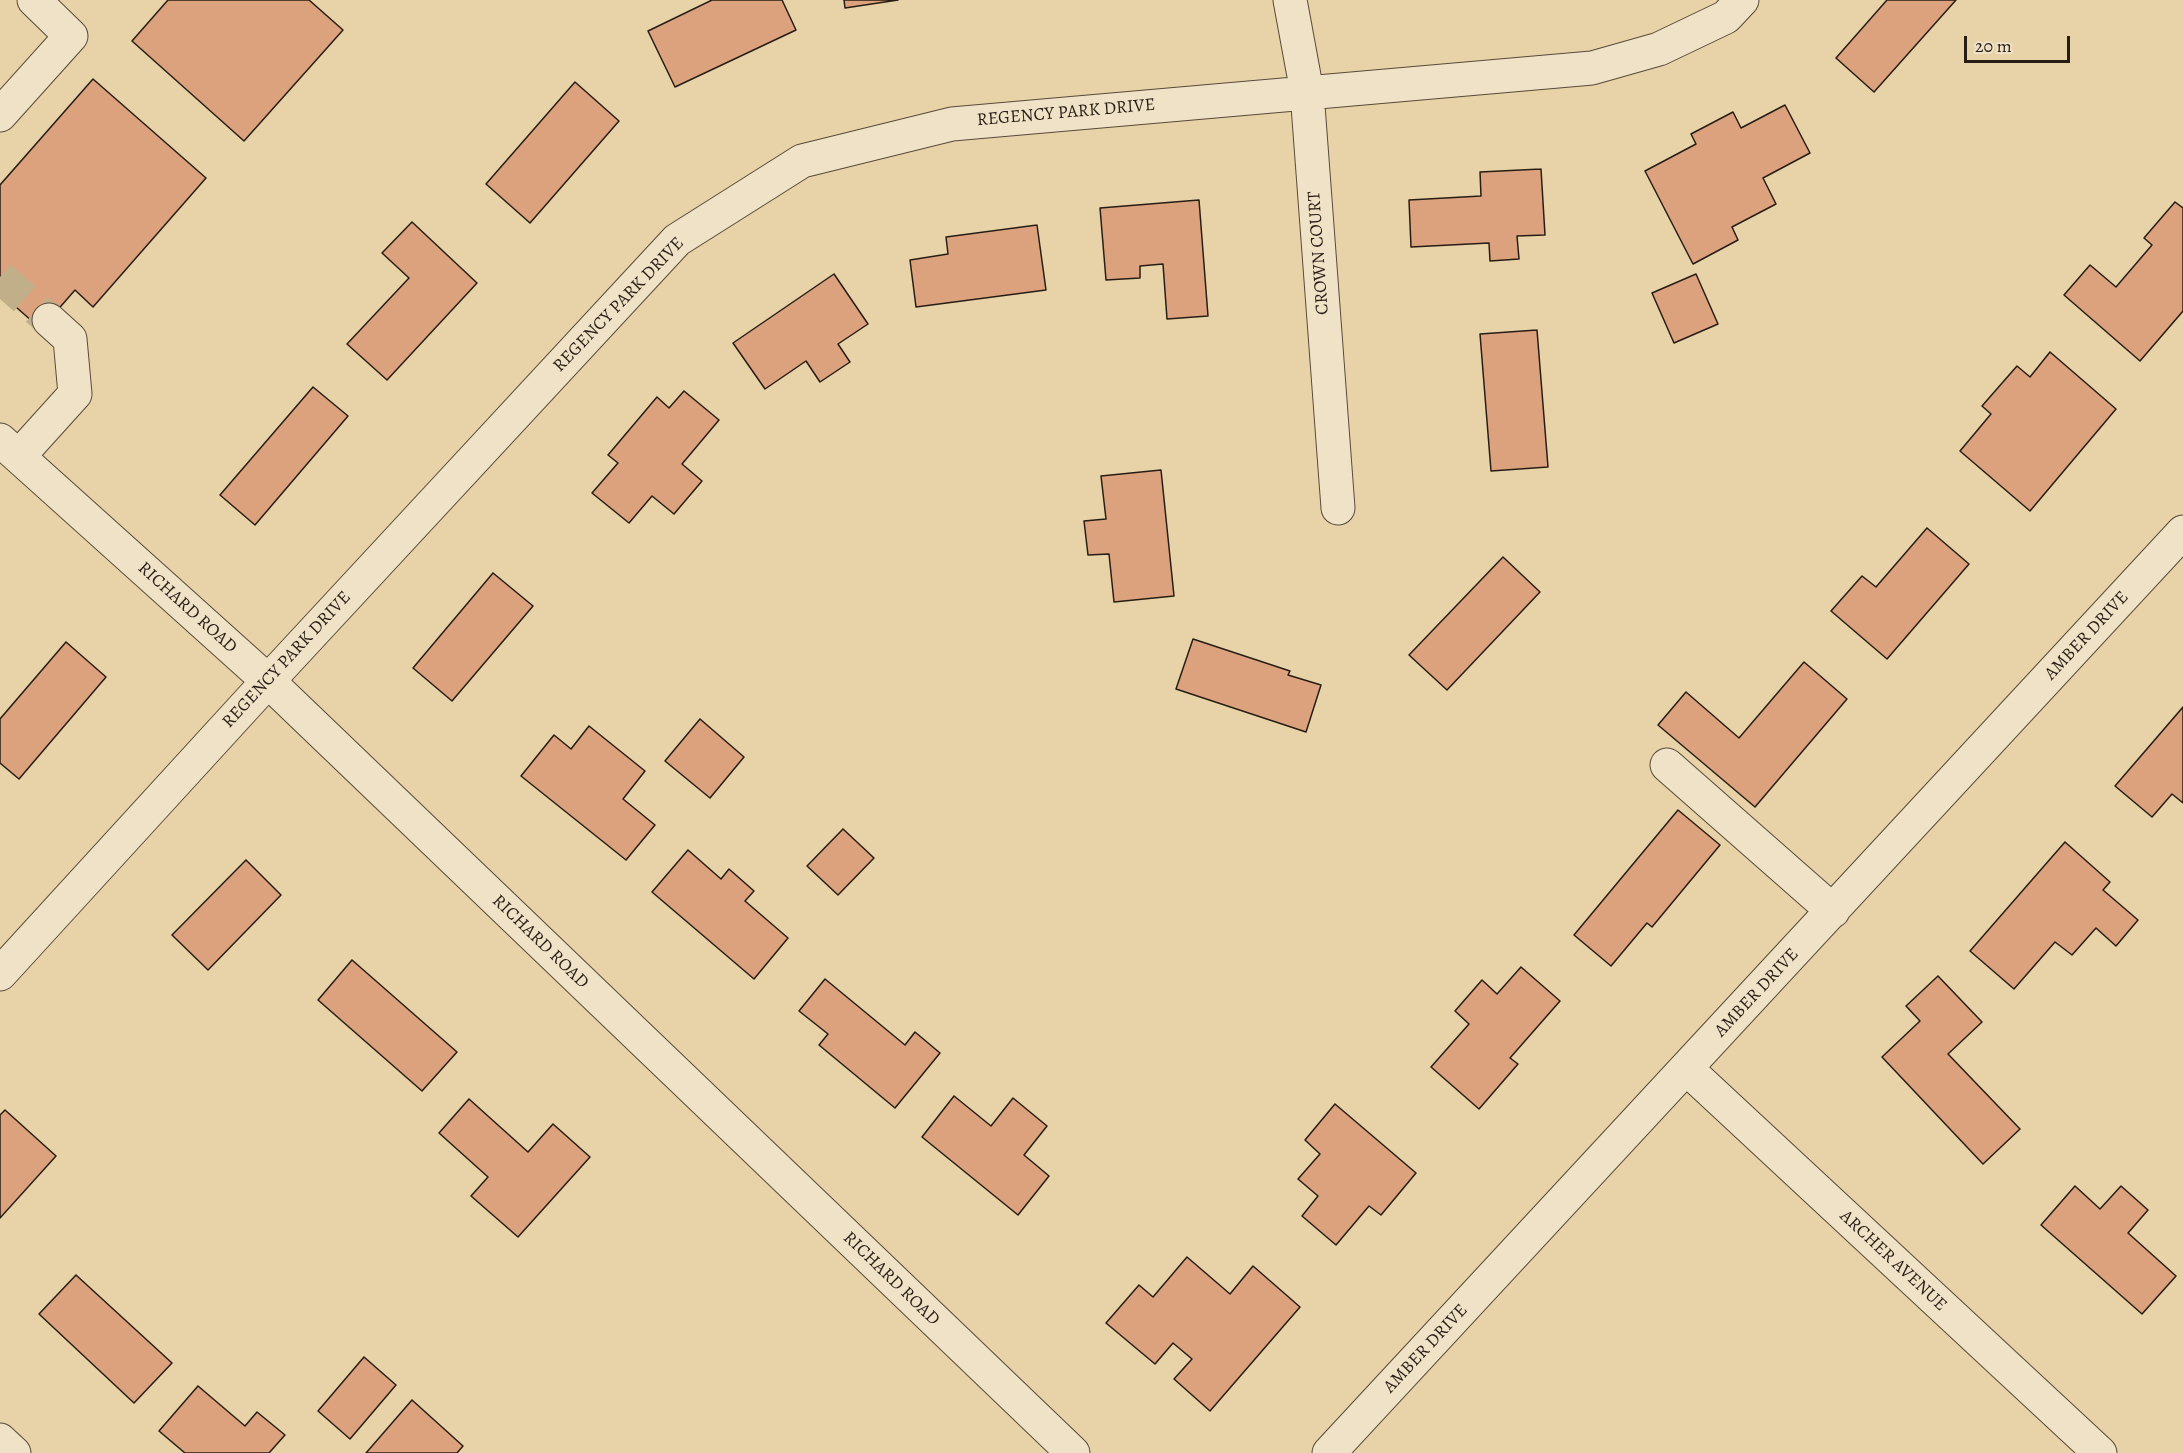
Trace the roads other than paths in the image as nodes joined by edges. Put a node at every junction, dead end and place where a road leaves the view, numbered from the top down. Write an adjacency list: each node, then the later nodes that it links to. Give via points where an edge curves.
1 (34, 0): 5 (street, via 71,36)
2 (1290, 0): 4 (street, CROWN COURT)
3 (1742, 0): 4 (street, REGENCY PARK DRIVE, via 1726,17 1659,49 1592,68)
4 (1307, 92): 8 (street, CROWN COURT); 10 (street, REGENCY PARK DRIVE, via 952,124 802,161 677,240)
5 (0, 115)
6 (49, 320): 7 (street, via 70,339 75,394)
7 (9, 448): 10 (street, RICHARD ROAD)
8 (1338, 508)
9 (2183, 532): 12 (street, AMBER DRIVE)
10 (268, 681): 13 (street, REGENCY PARK DRIVE); 17 (street, RICHARD ROAD)
11 (1667, 765): 12 (street)
12 (1833, 911): 14 (street, AMBER DRIVE)
13 (0, 974)
14 (1687, 1069): 18 (street, AMBER DRIVE); 19 (street, ARCHER AVENUE)
15 (0, 1440): 16 (street)
16 (14, 1453)
17 (1073, 1453)
18 (1329, 1453)
19 (2100, 1453)

